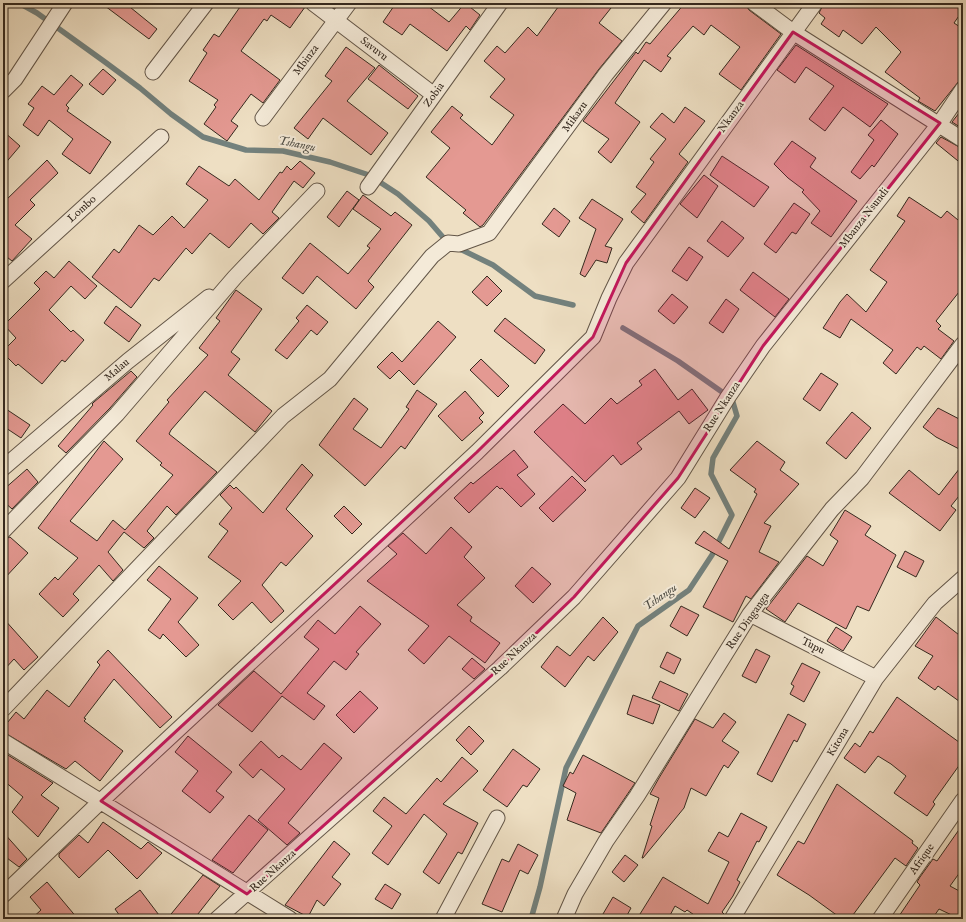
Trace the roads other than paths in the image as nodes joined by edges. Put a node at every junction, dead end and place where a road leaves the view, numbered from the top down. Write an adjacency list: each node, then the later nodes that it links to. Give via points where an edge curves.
1 (64, 3): 13 (street, via 38,46 15,79)
2 (206, 3): 11 (street)
3 (313, 3): 9 (street, Savuvu)
4 (349, 3): 9 (street, Mbinza)
5 (500, 3): 14 (street, Zobia)
6 (664, 3): 30 (street, Mikazu, via 606,74 489,233 459,244 448,243 432,256 330,379 283,416)
7 (754, 3): 10 (street)
8 (815, 3): 10 (street, Nkanza)
9 (337, 20): 14 (street, Savuvu); 15 (street, Mbinza)
10 (793, 32): 16 (street); 33 (street, Nkanza, via 626,263 593,337 477,452)
11 (152, 72)
12 (963, 89): 16 (street, Mbanza Nsundi)
13 (3, 91)
14 (434, 95): 19 (street, Zobia)
15 (263, 118)
16 (940, 123): 18 (street); 24 (street, Mbanza Nsundi)
17 (161, 137): 22 (street, Lombo)
18 (963, 140)
19 (368, 187)
20 (317, 191): 21 (street)
21 (235, 277): 25 (street, Malau, via 128,361); 26 (street, via 117,414)
22 (3, 281)
23 (963, 344): 28 (street, Rue Dinganga, via 862,478 837,504)
24 (763, 346): 35 (street, Rue Nkanza, via 728,396 678,478 574,597 500,668)
25 (3, 468)
26 (3, 531)
27 (963, 578): 29 (street, Kitona, via 935,603)
28 (750, 614): 29 (street, Tupu); 40 (street, Rue Dinganga, via 606,841 575,894)
29 (876, 678): 41 (street, Kitona)
30 (3, 709)
31 (3, 741): 33 (street)
32 (963, 800): 42 (street, Afrique)
33 (101, 801): 35 (street); 36 (street, Nkanza)
34 (497, 818): 39 (street)
35 (247, 894): 37 (street, Rue Nkanza); 38 (street)
36 (3, 895)
37 (217, 919)
38 (290, 919)
39 (443, 919)
40 (564, 919)
41 (732, 919)
42 (880, 919)

